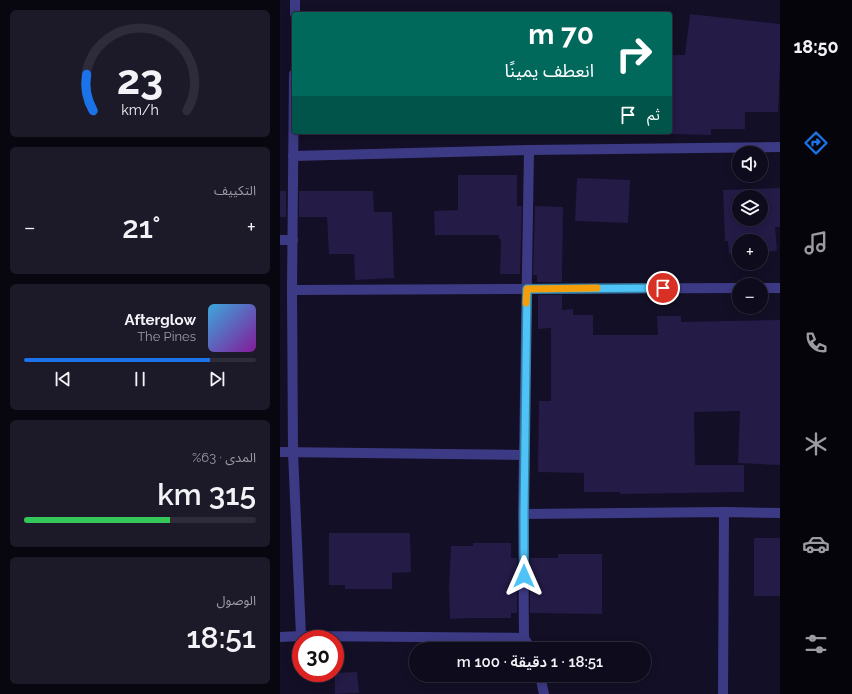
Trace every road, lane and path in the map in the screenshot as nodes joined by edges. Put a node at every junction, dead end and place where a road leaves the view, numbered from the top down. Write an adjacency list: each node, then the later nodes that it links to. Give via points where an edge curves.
1 (295, 0): 2 (street)
2 (295, 12)
3 (293, 134): 6 (street)
4 (780, 147): 5 (street)
5 (529, 150): 6 (street); 12 (street)
6 (293, 156): 8 (street)
7 (280, 240): 8 (street)
8 (293, 240): 13 (street)
9 (732, 288): 12 (street)
10 (768, 288): 11 (street)
11 (780, 288)
12 (527, 289): 13 (street); 16 (street)
13 (292, 290): 15 (street)
14 (280, 452): 15 (street)
15 (293, 452): 16 (street); 20 (street)
16 (524, 455): 19 (street)
17 (724, 512): 18 (street); 19 (street); 28 (street)
18 (780, 513)
19 (524, 514): 24 (street)
20 (301, 630)
21 (292, 636): 23 (street)
22 (344, 636): 24 (street)
23 (280, 637)
24 (524, 638): 25 (street)
25 (527, 642)
26 (541, 682): 27 (street)
27 (544, 694)
28 (723, 694)

